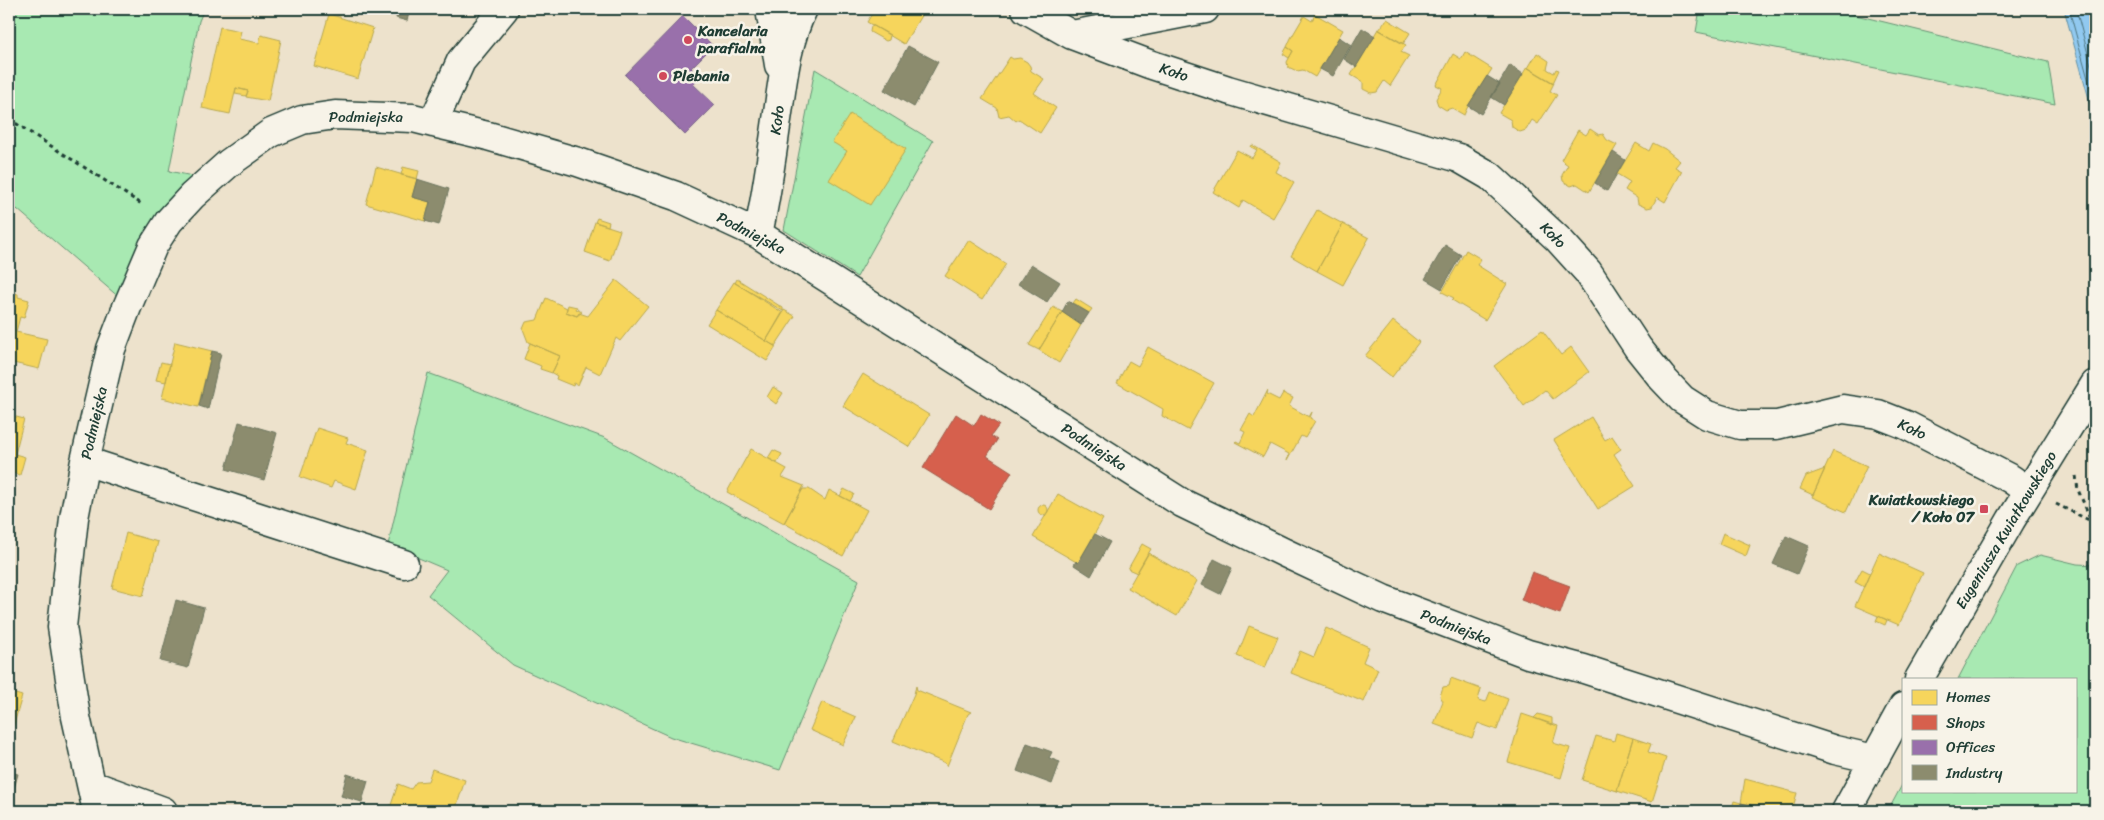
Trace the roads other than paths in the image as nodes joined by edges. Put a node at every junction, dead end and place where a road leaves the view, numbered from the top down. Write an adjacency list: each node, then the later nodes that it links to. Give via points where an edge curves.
1 (504, 9): 8 (street, via 461,61)
2 (770, 9): 7 (street)
3 (803, 9): 7 (street, Koło, via 794,27)
4 (1026, 9): 6 (street, Koło)
5 (1204, 9): 6 (street)
6 (1072, 35): 12 (street, Koło, via 1228,90 1459,158 1490,176 1524,205 1588,272 1662,378 1682,399 1707,415 1740,425 1777,425 1843,409 1878,414 2011,479)
7 (782, 84): 9 (street, Koło)
8 (434, 123): 9 (street, Podmiejska, via 488,136 648,186); 11 (street, Podmiejska, via 412,118 335,115 302,120 271,134 229,163 192,196 153,246 126,307 112,349)
9 (758, 234): 16 (street, Podmiejska, via 1182,503 1285,553 1383,599 1528,654)
10 (2095, 384): 12 (street, Eugeniusza Kwiatkowskiego)
11 (85, 461): 13 (street); 17 (street, Podmiejska, via 73,527 62,627 76,717)
12 (2028, 491): 14 (street, Eugeniusza Kwiatkowskiego)
13 (404, 564)
14 (1920, 678)
15 (1902, 709): 16 (street)
16 (1874, 760): 19 (street)
17 (94, 798): 18 (street)
18 (163, 811)
19 (1846, 811)

